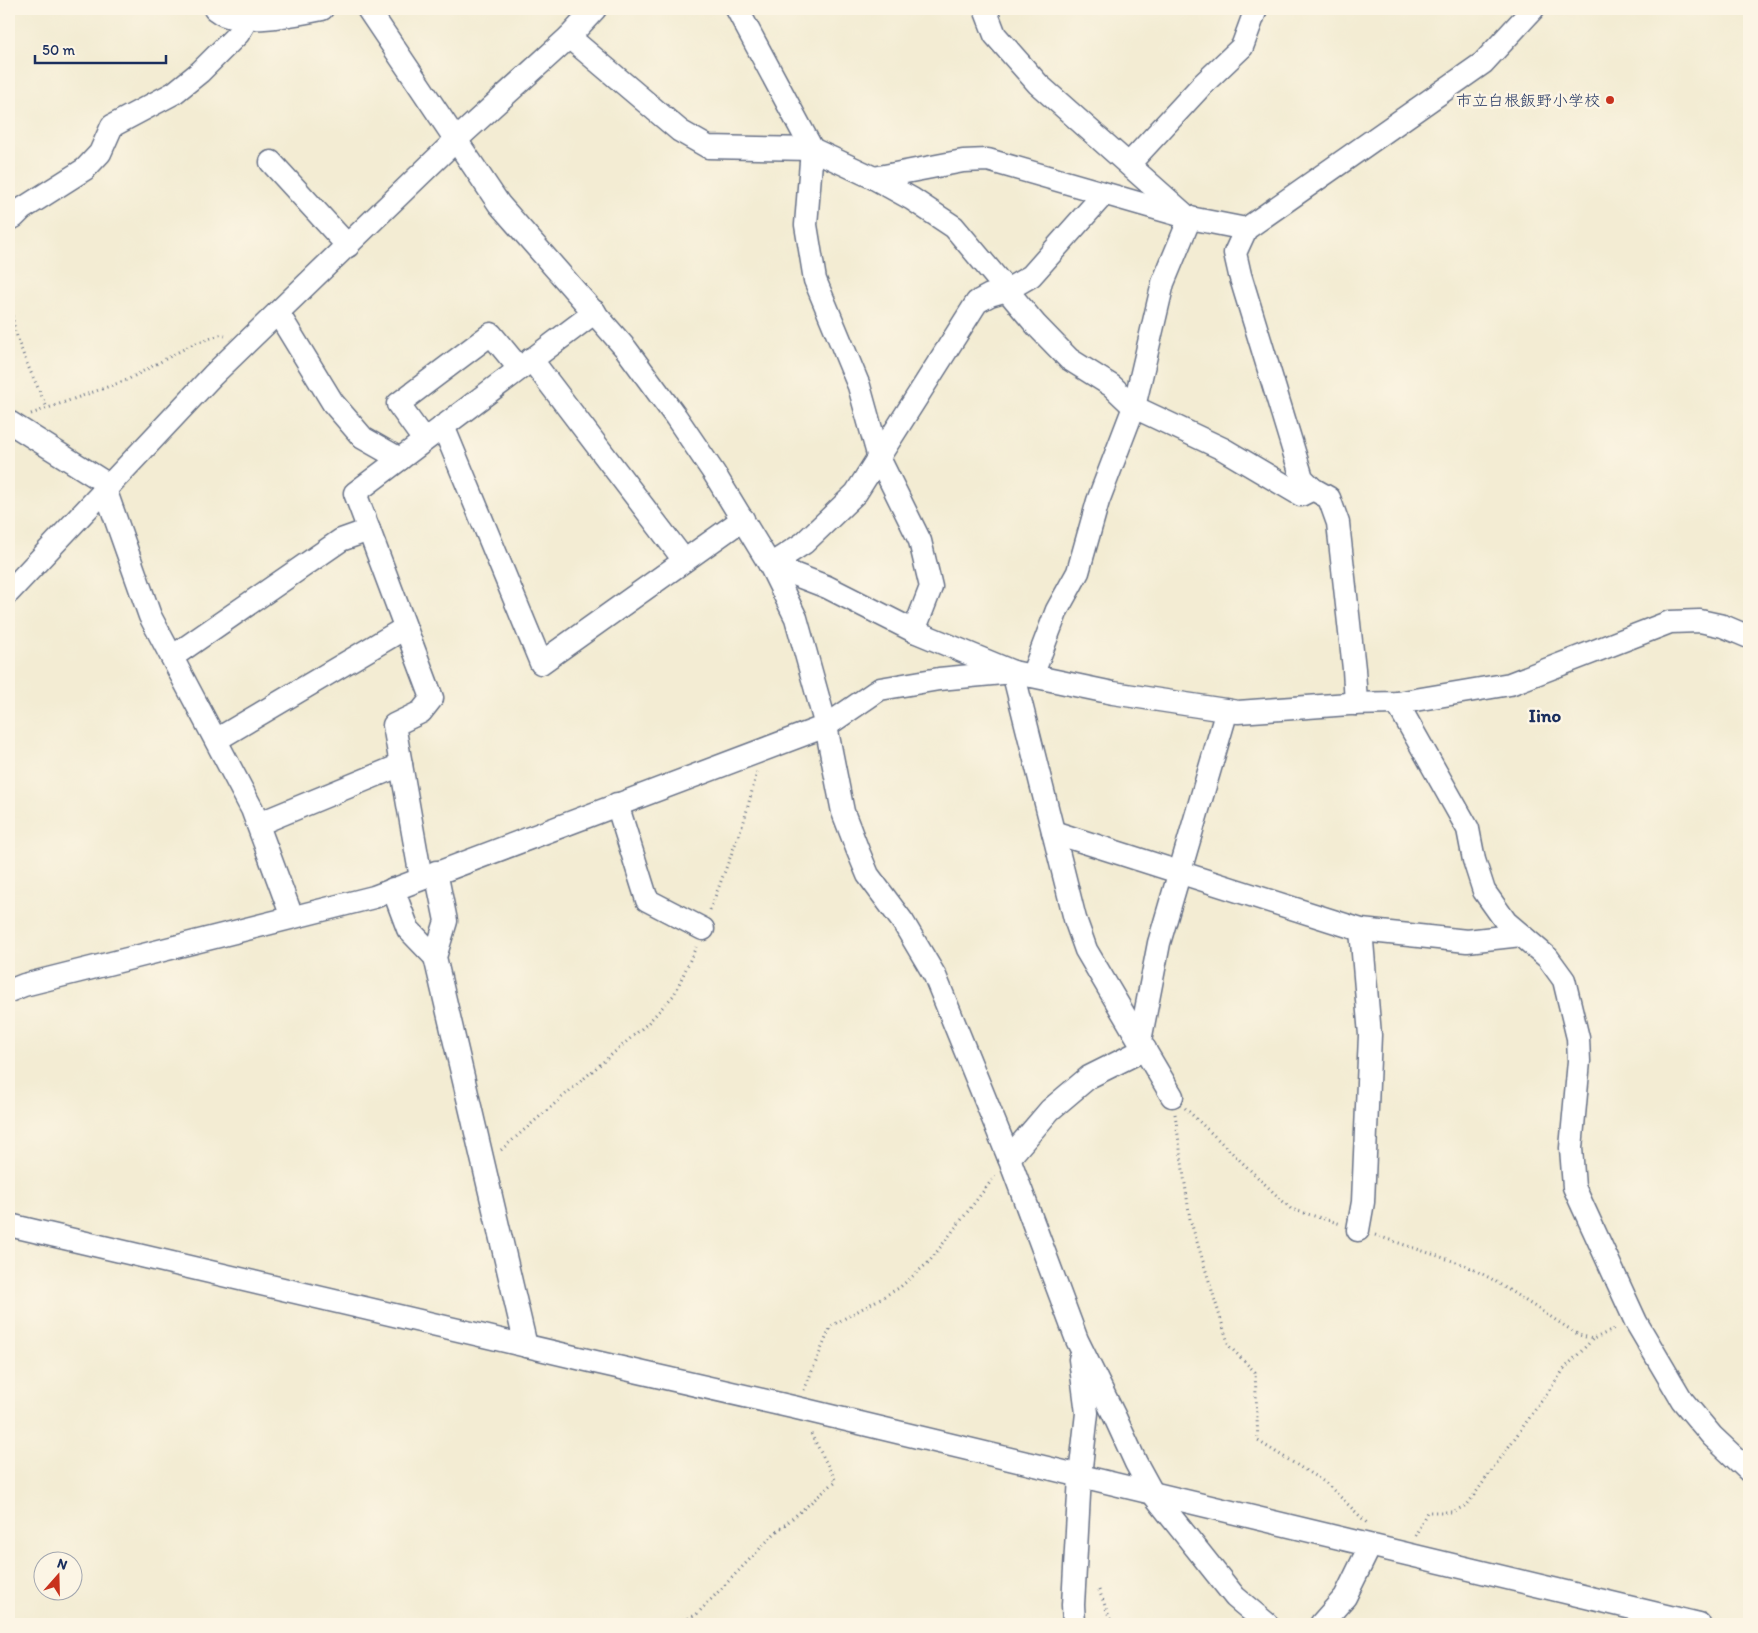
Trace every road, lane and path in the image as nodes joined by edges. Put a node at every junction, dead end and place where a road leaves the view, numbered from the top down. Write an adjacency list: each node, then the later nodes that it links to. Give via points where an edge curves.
1 (215, 9): 9 (street, via 224,15)
2 (322, 9): 9 (street)
3 (368, 9): 11 (street)
4 (595, 9): 10 (street)
5 (737, 9): 12 (street)
6 (984, 9): 14 (street, via 995,35 1038,84)
7 (1256, 9): 14 (street, via 1242,47)
8 (1533, 9): 19 (street, via 1483,63)
9 (246, 19): 17 (street, via 238,34 200,72 174,93 112,126 100,153 85,169)
10 (569, 37): 11 (street); 12 (street, via 680,131 708,147)
11 (457, 140): 20 (street); 22 (street, via 499,204)
12 (812, 149): 15 (street); 31 (street, via 806,225 815,280 859,386)
13 (271, 162): 20 (street)
14 (1129, 164): 18 (street)
15 (874, 178): 16 (street, via 963,161 988,160); 21 (street, via 954,227)
16 (1104, 194): 18 (street); 21 (street, via 1031,276)
17 (14, 217): 27 (path, via 10,245 13,323)
18 (1190, 218): 19 (street); 26 (street, via 1162,283)
19 (1246, 229): 34 (street, via 1235,253 1240,275 1302,478)
20 (348, 246): 23 (street)
21 (1008, 290): 26 (street, via 1069,359 1112,386); 31 (street, via 977,302)
22 (595, 312): 25 (street); 35 (street, via 676,417)
23 (278, 313): 24 (street); 32 (street, via 333,403 363,438)
24 (248, 342): 27 (path, via 220,335 193,344 127,380); 33 (street)
25 (525, 364): 29 (street); 30 (street, via 491,334 398,404); 37 (street)
26 (1134, 407): 34 (street, via 1223,449 1301,495); 44 (street, via 1098,501 1078,572)
27 (48, 408): 28 (path)
28 (16, 419): 33 (street)
29 (443, 426): 30 (street); 37 (street, via 540,663)
30 (424, 440): 32 (street)
31 (879, 458): 38 (street, via 856,493 804,543); 41 (street, via 920,541 931,588)
32 (400, 459): 36 (street, via 355,493)
33 (107, 487): 39 (street); 43 (street, via 150,616)
34 (1313, 488): 46 (street, via 1329,498 1338,523)
35 (743, 519): 37 (street); 38 (street)
36 (369, 530): 40 (street); 43 (street, via 341,540)
37 (684, 560)
38 (770, 565): 41 (street, via 827,587); 48 (street, via 796,618)
39 (9, 592)
40 (405, 628): 49 (street); 51 (street, via 432,698 422,712 394,725)
41 (914, 631): 44 (street)
42 (1749, 637): 45 (street, via 1700,621 1670,622 1510,684)
43 (172, 657): 49 (street)
44 (1022, 674): 47 (street, via 1113,693); 48 (street, via 939,679 880,689); 54 (street)
45 (1397, 703): 46 (street); 61 (street, via 1468,829 1484,891 1506,922)
46 (1356, 704): 47 (street, via 1238,712)
47 (1227, 710): 55 (street)
48 (826, 726): 50 (street); 66 (street, via 843,812 864,867 903,922 935,976)
49 (216, 740): 53 (street)
50 (762, 750): 52 (street); 59 (path, via 744,821)
51 (401, 765): 53 (street); 56 (street)
52 (617, 804): 56 (street); 59 (street, via 647,900)
53 (258, 824): 58 (street)
54 (1053, 832): 55 (street); 64 (street, via 1074,919 1086,950)
55 (1179, 872): 60 (street); 64 (street, via 1159,943)
56 (428, 875): 57 (street); 62 (street, via 446,921)
57 (393, 889): 58 (street); 62 (street, via 408,929)
58 (292, 918): 63 (street)
59 (703, 929): 67 (path, via 674,996)
60 (1361, 930): 61 (street, via 1466,940); 69 (street, via 1370,1035 1363,1202)
61 (1521, 935): 70 (street, via 1548,958 1564,980 1578,1038 1571,1148 1574,1187)
62 (435, 957): 67 (street)
63 (9, 991)
64 (1142, 1045): 65 (street); 66 (street, via 1089,1077 1050,1110)
65 (1172, 1096): 69 (path, via 1291,1209); 78 (path, via 1190,1219 1229,1346 1255,1372 1258,1440 1326,1483)
66 (1009, 1158): 72 (street); 74 (path, via 929,1262 899,1288 831,1326)
67 (484, 1165): 73 (street)
68 (9, 1224): 73 (street)
69 (1358, 1230): 71 (path, via 1465,1265 1579,1335)
70 (1636, 1322): 71 (path, via 1621,1324); 75 (street, via 1682,1400 1712,1436)
71 (1593, 1339): 79 (path, via 1565,1368 1467,1505 1452,1512 1427,1512)
72 (1077, 1340): 76 (street, via 1087,1413); 77 (street)
73 (526, 1346): 74 (street)
74 (797, 1408): 76 (street); 81 (path, via 836,1481 774,1534 696,1615)
75 (1749, 1471)
76 (1080, 1476): 77 (street); 82 (street)
77 (1153, 1494): 78 (street); 84 (street, via 1235,1597)
78 (1369, 1535): 79 (street); 85 (street, via 1345,1597)
79 (1405, 1554): 86 (street)
80 (1099, 1590): 83 (path)
81 (674, 1624)
82 (1074, 1624)
83 (1112, 1624)
84 (1267, 1624)
85 (1321, 1624)
86 (1699, 1624)

